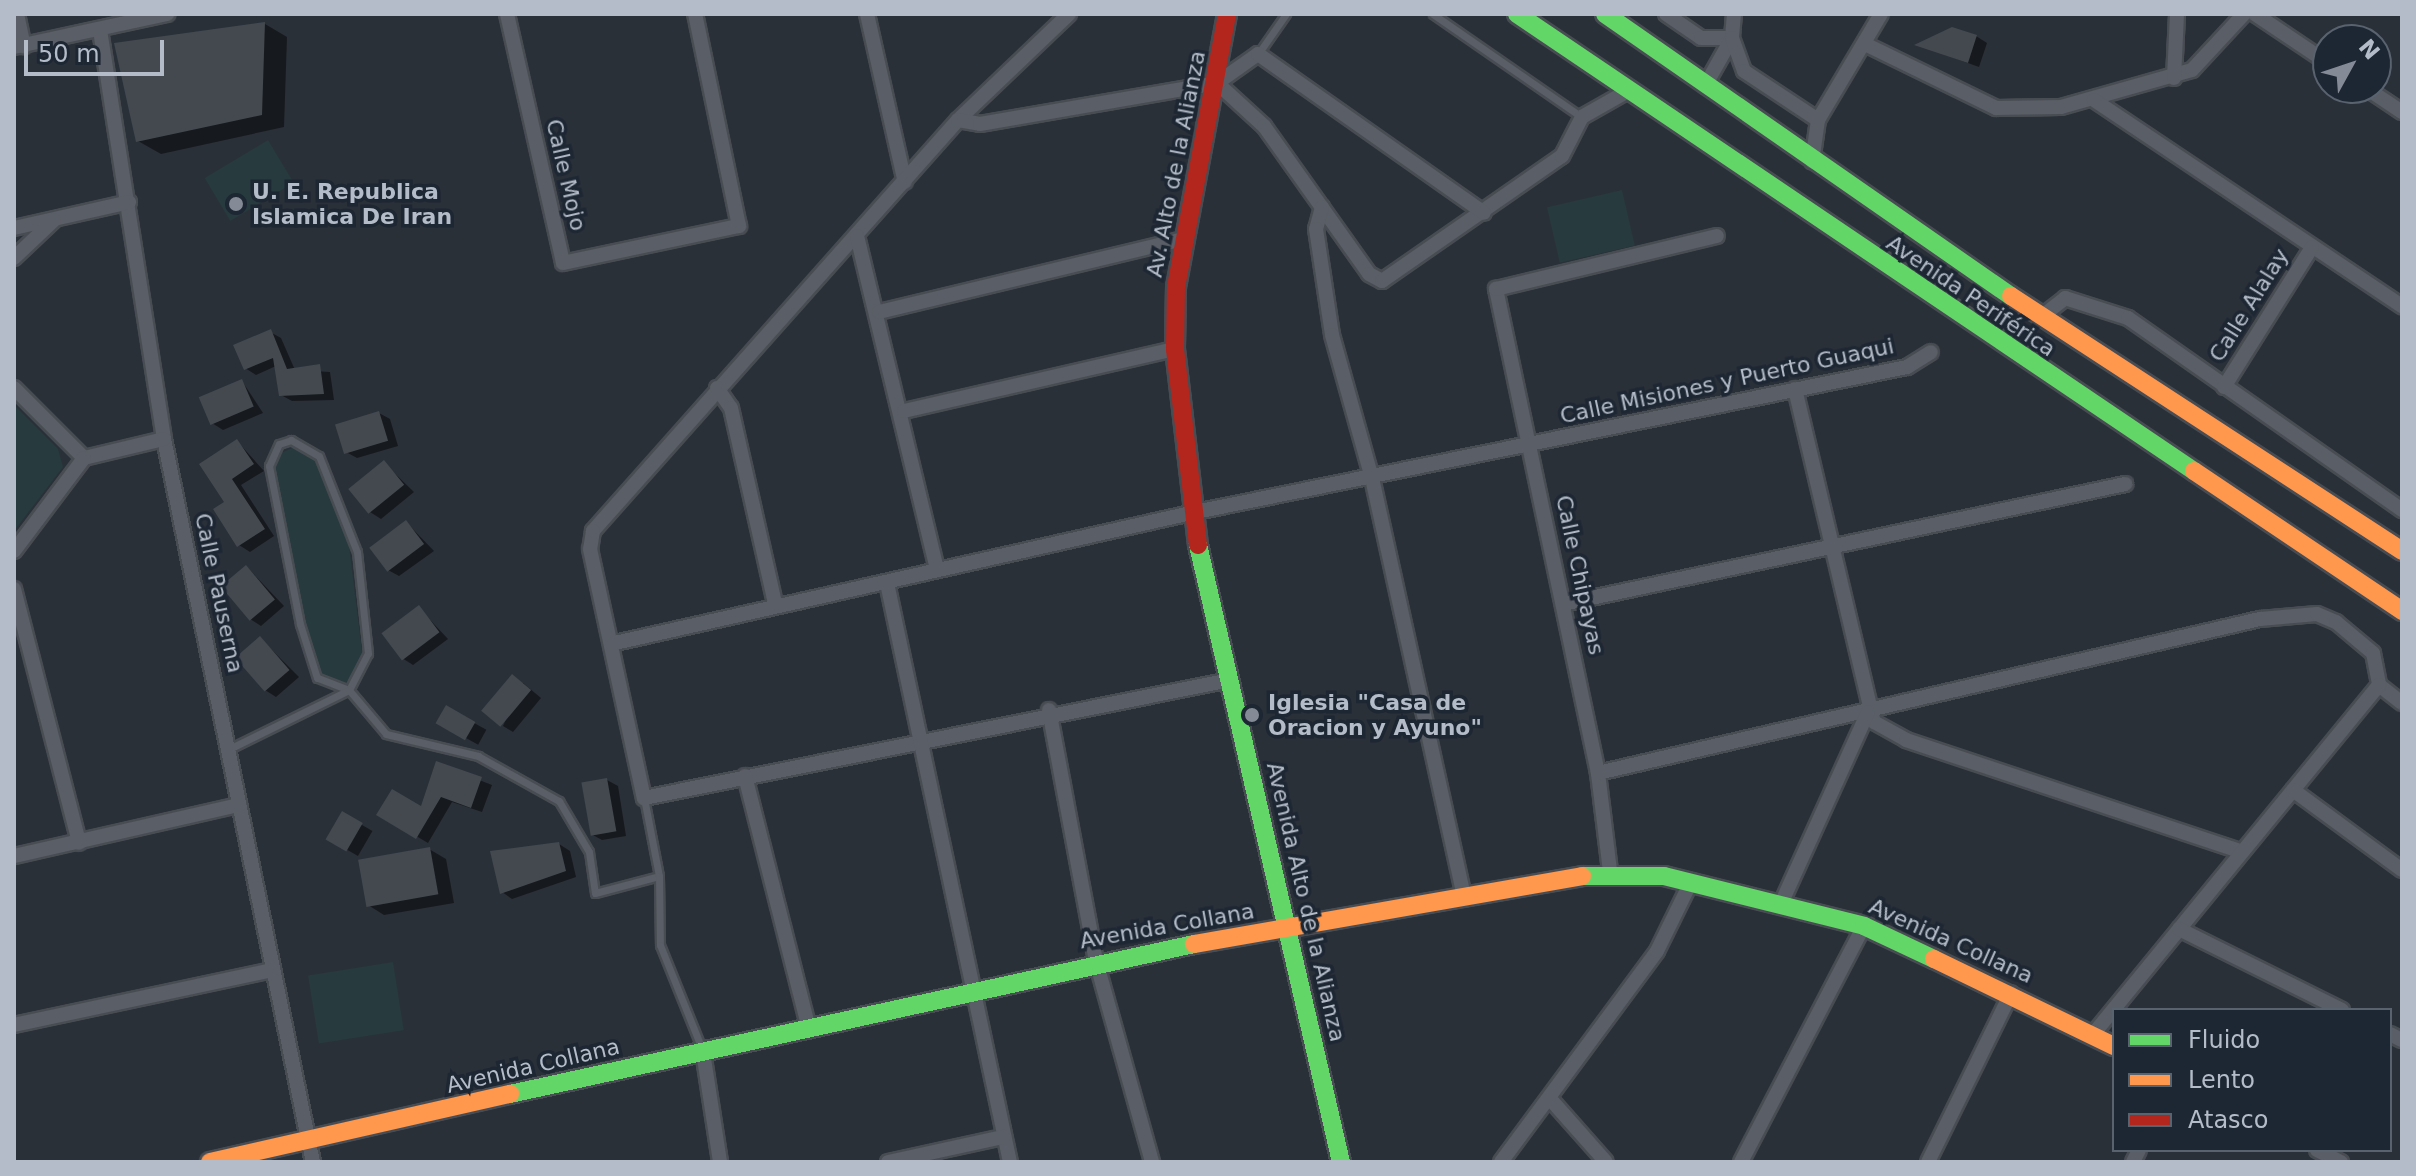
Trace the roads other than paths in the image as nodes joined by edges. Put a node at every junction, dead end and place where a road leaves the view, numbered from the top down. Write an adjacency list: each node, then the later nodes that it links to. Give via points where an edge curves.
1 (17, 14): 21 (street)
2 (167, 14): 18 (street)
3 (507, 14): 4 (street, Calle Mojo, via 563,263 739,226)
4 (695, 14)
5 (867, 14): 33 (street)
6 (1069, 14): 30 (street)
7 (1227, 14): 25 (street, Av. Alto de la Alianza)
8 (1286, 14): 23 (lane)
9 (1433, 14): 29 (lane)
10 (1517, 14): 27 (street, Avenida Periférica)
11 (1605, 14): 26 (street, Avenida Periférica)
12 (1666, 14): 19 (street, via 1701,38)
13 (1734, 14): 19 (street)
14 (1881, 14): 20 (street)
15 (2177, 14): 24 (street)
16 (2244, 14): 24 (street, via 2214,52)
17 (2255, 14): 22 (street)
18 (100, 30): 21 (street); 34 (street, Calle Pauserna)
19 (1732, 38): 26 (street); 31 (street, via 1744,71)
20 (1867, 45): 28 (street, via 1996,108); 31 (street)
21 (19, 47)
22 (2312, 52)
23 (1258, 54): 25 (street); 36 (street)
24 (2174, 78): 28 (street)
25 (1217, 83): 30 (street, via 980,124); 35 (street, via 1264,126); 41 (street, Av. Alto de la Alianza)
26 (1705, 86): 32 (street, Avenida Periférica)
27 (1628, 91): 29 (street); 69 (street, Avenida Periférica)
28 (2094, 100): 42 (street)
29 (1582, 117): 36 (street, via 1562,156)
30 (958, 120): 33 (street)
31 (1818, 120): 32 (street)
32 (1812, 162): 46 (street, Avenida Periférica)
33 (905, 182): 39 (street)
34 (129, 202): 37 (street); 54 (street, Calle Pauserna)
35 (1322, 207): 36 (street, via 1369,274 1382,281); 57 (street, via 1316,229 1332,335)
36 (1484, 213)
37 (54, 220): 38 (street); 43 (street)
38 (14, 228)
39 (857, 236): 45 (street); 51 (street)
40 (1717, 236): 55 (street, Calle Chipayas, via 1496,289)
41 (1183, 239): 45 (street); 47 (street, Av. Alto de la Alianza)
42 (2312, 247): 44 (street); 49 (street, Calle Alalay)
43 (14, 258)
44 (2402, 306)
45 (879, 312): 53 (street)
46 (2041, 317): 49 (street, via 2065,298 2111,310); 63 (street, Avenida Periférica)
47 (1175, 349): 53 (street); 60 (street, Av. Alto de la Alianza)
48 (1931, 352): 52 (street, Calle Misiones y Puerto Guaqui, via 1907,367)
49 (2224, 387): 59 (street)
50 (14, 388): 56 (street)
51 (717, 388): 67 (street, via 731,408); 70 (street, via 593,531 590,549)
52 (1795, 389): 55 (street, Calle Misiones y Puerto Guaqui); 61 (street)
53 (904, 411): 64 (street)
54 (164, 439): 56 (street); 78 (street, Calle Pauserna)
55 (1530, 444): 57 (street, Calle Misiones y Puerto Guaqui); 68 (street, Calle Chipayas)
56 (84, 458): 62 (street)
57 (1372, 478): 60 (street, Calle Misiones y Puerto Guaqui); 91 (street)
58 (2125, 484): 61 (street)
59 (2402, 510)
60 (1191, 513): 64 (street, Calle Misiones y Puerto Guaqui); 71 (street, Avenida Alto de la Alianza)
61 (1836, 548): 68 (street); 76 (street)
62 (14, 551)
63 (2402, 551)
64 (937, 570): 65 (street, Calle Misiones y Puerto Guaqui)
65 (887, 583): 67 (street, Calle Misiones y Puerto Guaqui); 77 (street)
66 (14, 589): 84 (street)
67 (775, 603): 70 (street, Calle Misiones y Puerto Guaqui)
68 (1563, 604): 79 (street, Calle Chipayas)
69 (2402, 611)
70 (615, 643): 82 (street)
71 (1230, 680): 75 (street); 95 (street, Avenida Alto de la Alianza)
72 (2379, 685): 74 (street); 76 (street, via 2379,663 2366,646 2336,622 2307,613); 81 (street)
73 (349, 690): 73 (lane, via 317,678 300,624 269,466 279,444 291,440 319,456 357,552 368,653); 78 (lane); 89 (lane, via 386,734 478,756 559,801 589,852 595,893)
74 (2402, 703)
75 (1049, 710): 77 (street); 96 (street)
76 (1868, 712): 79 (street); 85 (street, via 1906,740); 92 (street)
77 (916, 739): 80 (street); 98 (street)
78 (229, 749): 83 (street, Calle Pauserna)
79 (1598, 773): 88 (street, Calle Chipayas)
80 (745, 776): 82 (street); 104 (street)
81 (2293, 790): 85 (street); 87 (street)
82 (644, 798): 89 (lane)
83 (239, 805): 84 (street); 97 (street, Calle Pauserna)
84 (79, 843): 86 (street)
85 (2242, 852): 94 (street)
86 (14, 856)
87 (2402, 870)
88 (1610, 871): 90 (street, Avenida Collana); 91 (street, Avenida Collana)
89 (659, 876): 107 (lane, via 664,960)
90 (1690, 884): 92 (street, Avenida Collana); 108 (street, via 1657,951)
91 (1463, 892): 95 (street, Avenida Collana)
92 (1780, 906): 93 (street, Avenida Collana)
93 (1864, 926): 99 (street, Avenida Collana); 122 (street)
94 (2179, 929): 100 (street); 101 (street)
95 (1287, 930): 96 (street, Avenida Collana); 119 (street, Avenida Alto de la Alianza)
96 (1096, 961): 98 (street, Avenida Collana); 118 (street)
97 (273, 970): 103 (street); 110 (street, Calle Pauserna)
98 (974, 990): 104 (street, Avenida Collana); 109 (street)
99 (2011, 993): 105 (street, Avenida Collana); 123 (street)
100 (2114, 1008)
101 (2338, 1008)
102 (2112, 1011): 105 (street)
103 (14, 1025)
104 (808, 1025): 107 (street, Avenida Collana)
105 (2093, 1034): 106 (street, Avenida Collana)
106 (2112, 1045)
107 (703, 1052): 110 (street, Avenida Collana); 115 (street)
108 (1552, 1101): 112 (street); 121 (street)
109 (1003, 1137): 116 (street); 117 (street)
110 (308, 1141): 113 (street, Avenida Collana); 114 (street, Calle Pauserna)
111 (2321, 1152): 124 (street)
112 (1516, 1156): 120 (street)
113 (210, 1162)
114 (313, 1162)
115 (720, 1162)
116 (888, 1162)
117 (1010, 1162)
118 (1152, 1162)
119 (1340, 1162)
120 (1501, 1162)
121 (1606, 1162)
122 (1741, 1162)
123 (1928, 1162)
124 (2341, 1162)

